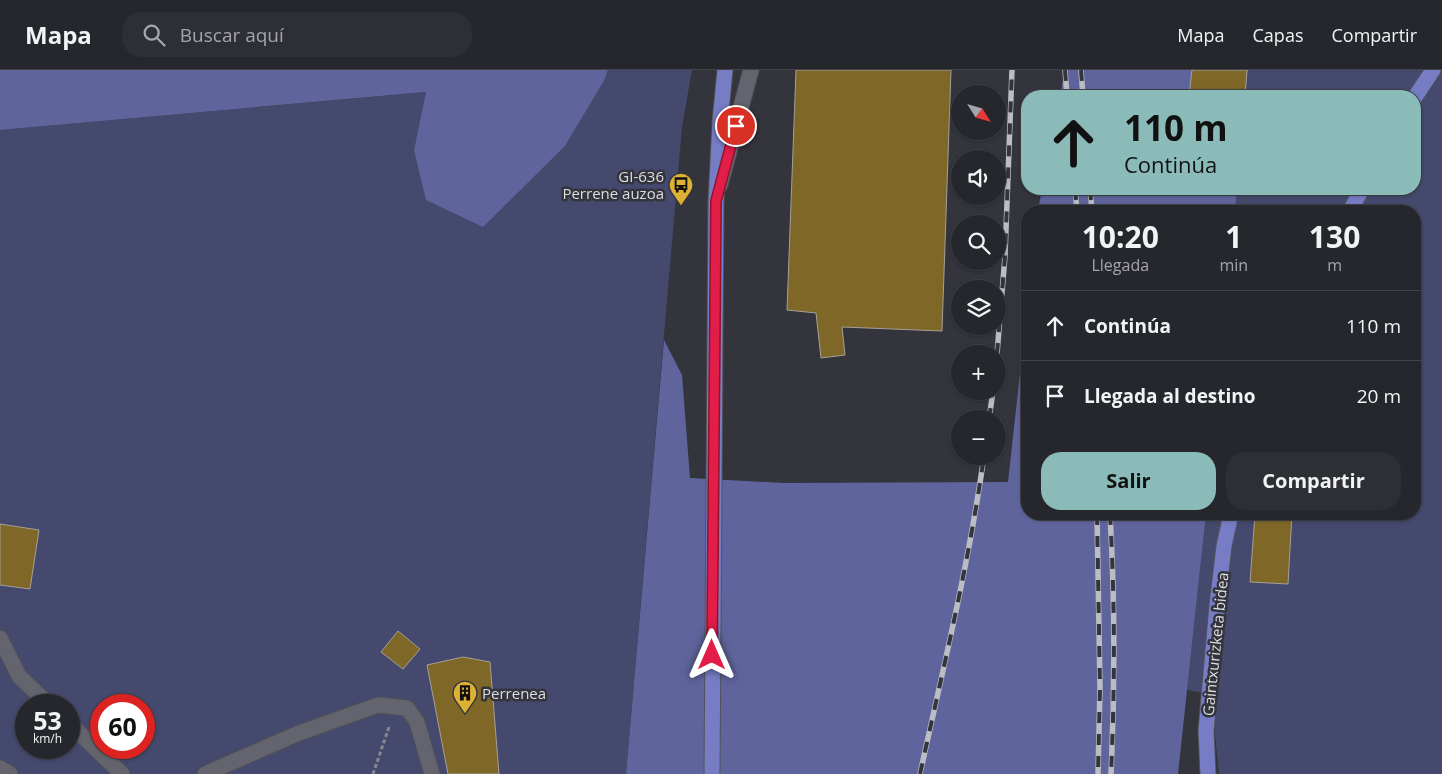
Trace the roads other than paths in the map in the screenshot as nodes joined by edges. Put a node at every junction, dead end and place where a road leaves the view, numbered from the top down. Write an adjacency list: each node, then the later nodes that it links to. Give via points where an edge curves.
1 (725, 70): 5 (main road)
2 (751, 70): 5 (lane)
3 (1433, 70): 4 (main road)
4 (1420, 90)
5 (716, 201): 15 (main road)
6 (1230, 520): 16 (main road, Gaintxurizketa bidea, via 1224,546 1206,731)
7 (0, 638): 8 (lane, via 19,676)
8 (38, 694)
9 (80, 734): 12 (lane)
10 (0, 768): 11 (lane)
11 (10, 774)
12 (122, 774)
13 (205, 774): 14 (lane, via 299,732 378,705 407,708 417,722)
14 (432, 774)
15 (712, 774)
16 (1208, 774)

